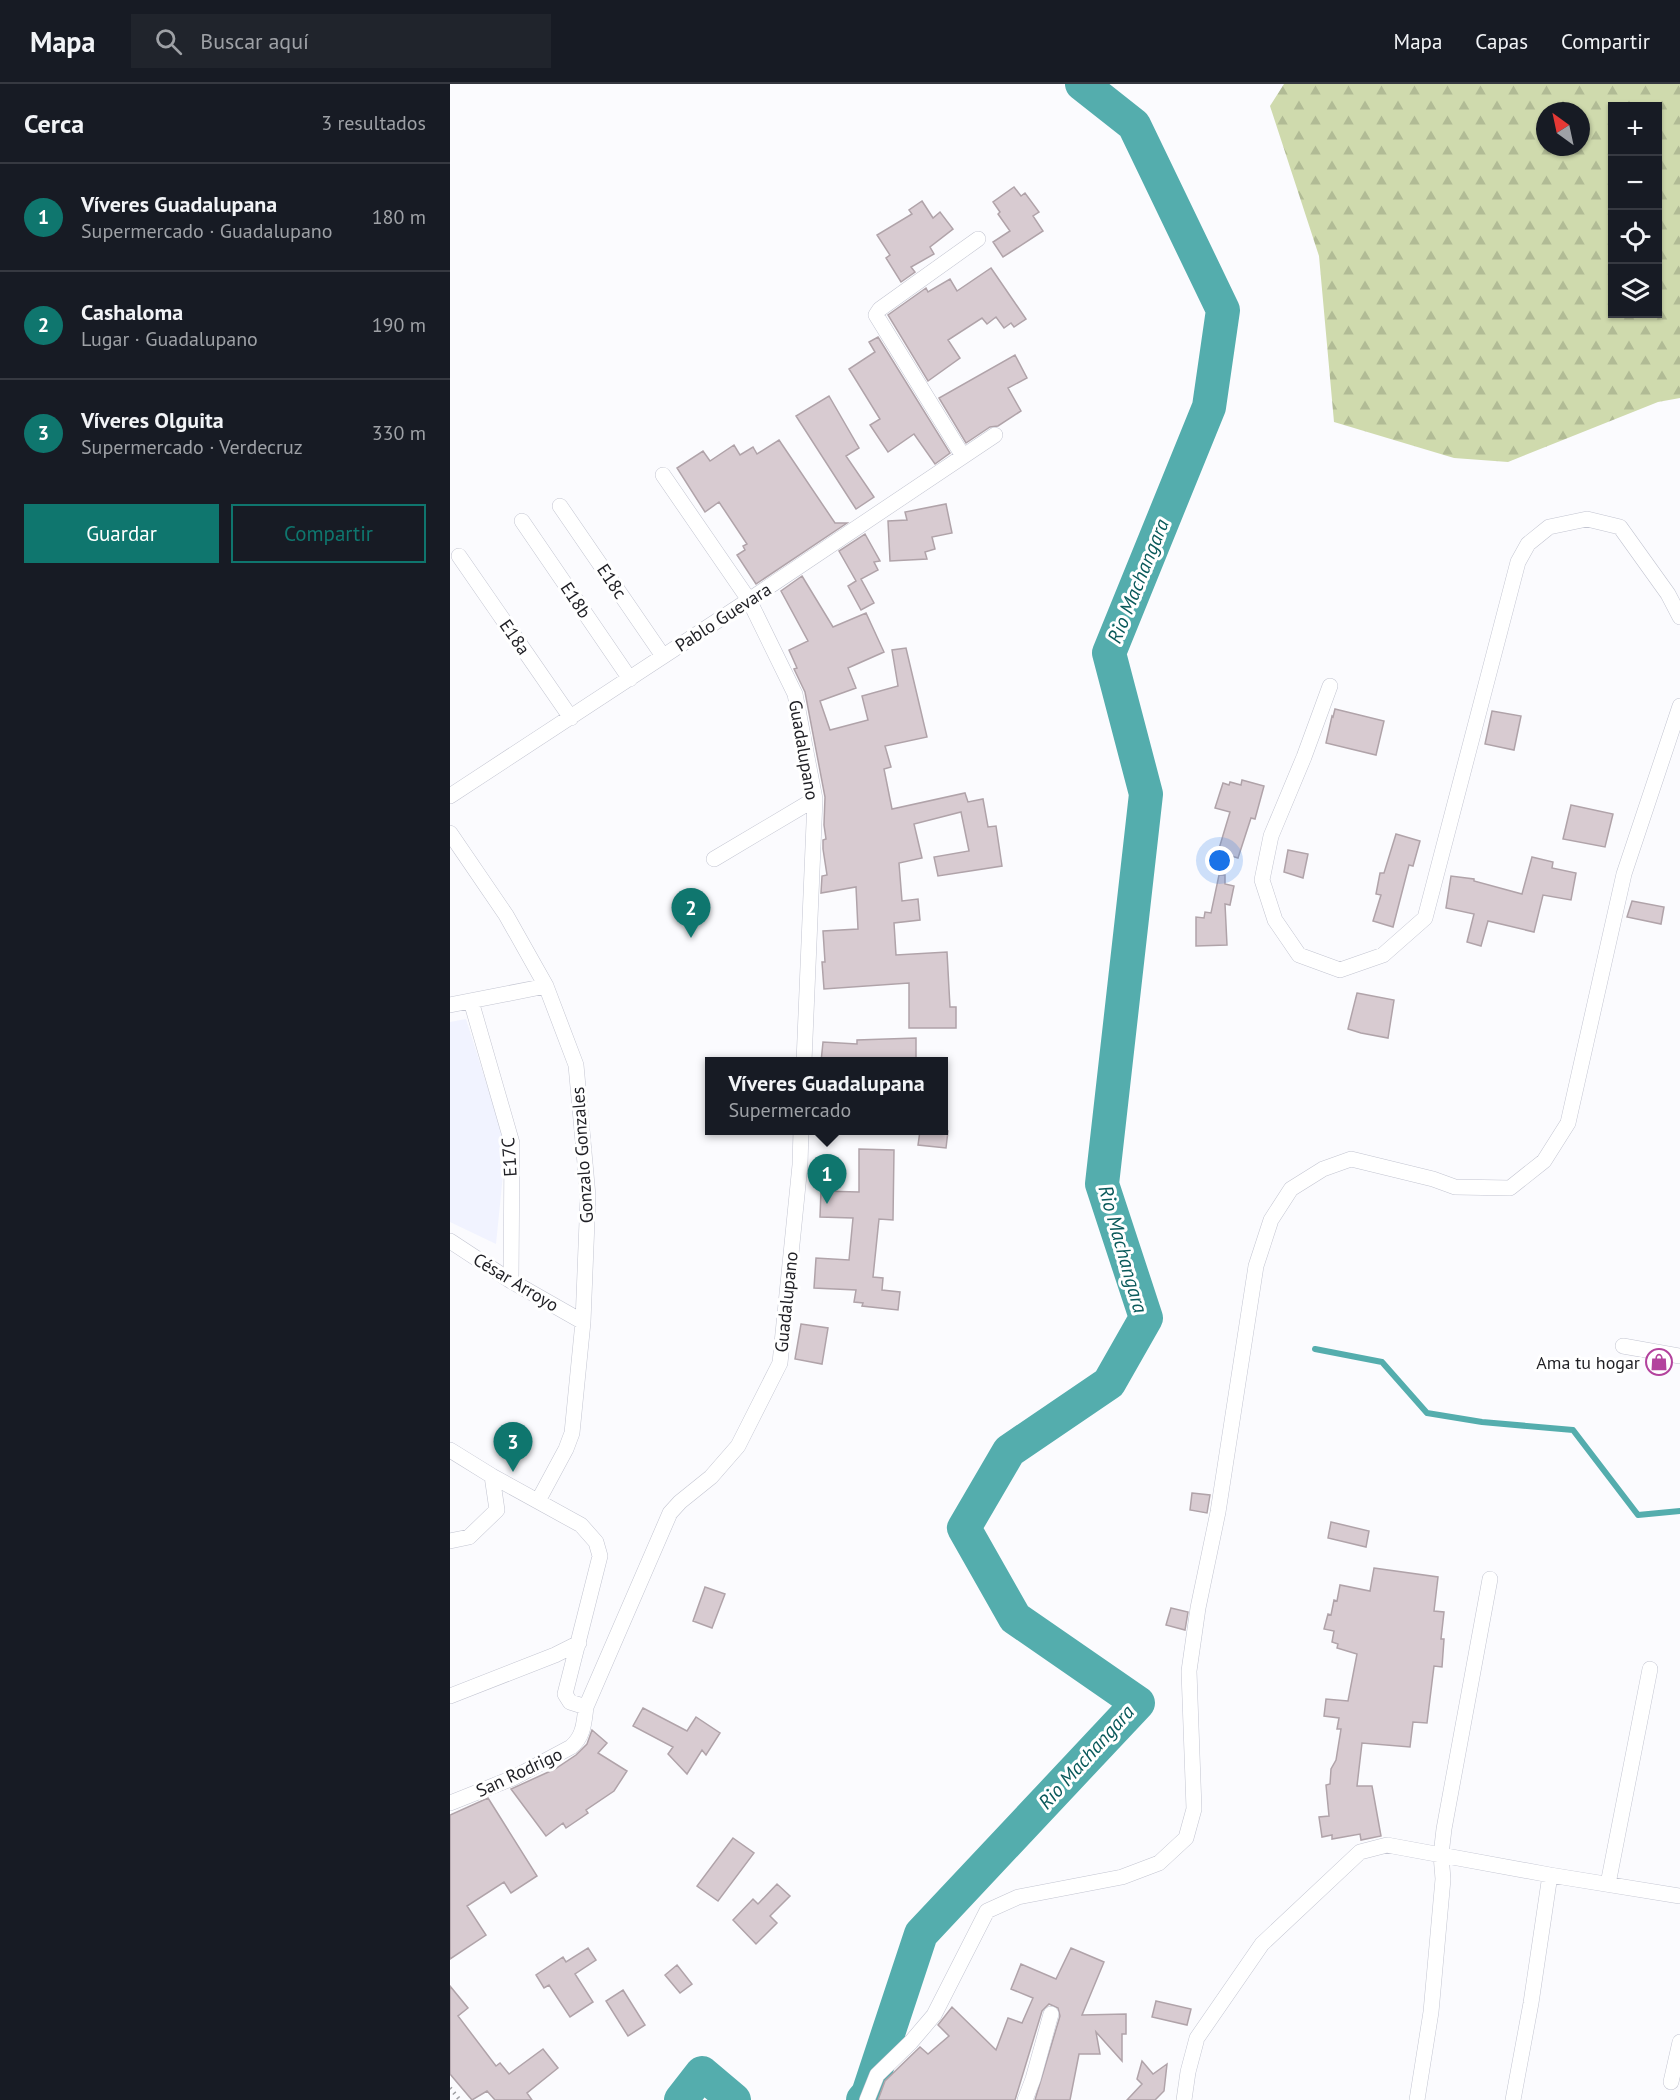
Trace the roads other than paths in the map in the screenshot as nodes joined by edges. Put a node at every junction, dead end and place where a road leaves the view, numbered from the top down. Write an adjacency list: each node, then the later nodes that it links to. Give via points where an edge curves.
1 (978, 239): 3 (street, via 876,315)
2 (995, 435): 3 (street, Pablo Guevara)
3 (963, 456): 8 (street, Pablo Guevara)
4 (663, 474): 8 (street, Guadalupano)
5 (560, 506): 10 (street, E18c)
6 (522, 521): 11 (street, E18b)
7 (459, 556): 14 (street, E18a)
8 (749, 600): 10 (street, Pablo Guevara); 16 (street, Guadalupano, via 795,694)
9 (1680, 617): 12 (street, via 1620,527 1587,519 1549,526 1528,544 1518,562 1425,918 1383,955 1340,970 1299,955 1275,920 1262,880 1271,836)
10 (663, 656): 11 (street, Pablo Guevara)
11 (630, 679): 14 (street, Pablo Guevara)
12 (1330, 686)
13 (1680, 706): 46 (street, via 1624,874 1568,1124 1544,1161 1510,1188 1455,1187 1351,1159 1323,1169 1291,1190 1271,1220 1256,1266 1189,1671 1194,1809 1186,1838 1159,1863 1122,1877 1018,1897 987,1911 934,2015 878,2075)
14 (571, 717): 15 (street, Pablo Guevara)
15 (450, 796)
16 (815, 799): 18 (street); 22 (street, Guadalupano)
17 (452, 840): 19 (street, Gonzalo Gonzales, via 506,915)
18 (714, 859)
19 (546, 986): 20 (street); 26 (street, Gonzalo Gonzales, via 576,1065 588,1196)
20 (471, 1001): 21 (street); 25 (street, E17C, via 512,1143)
21 (450, 1005)
22 (804, 1057)
23 (801, 1135): 37 (street, Guadalupano, via 780,1363 738,1446 711,1478 670,1513)
24 (450, 1241): 25 (street, César Arroyo)
25 (511, 1281): 26 (street, César Arroyo)
26 (583, 1322): 31 (street, Gonzalo Gonzales, via 572,1432)
27 (1623, 1346): 28 (street)
28 (1680, 1356)
29 (450, 1450): 30 (street)
30 (492, 1476): 31 (street); 32 (street, via 497,1510 469,1537)
31 (538, 1501): 34 (street, via 581,1525 596,1542 600,1556)
32 (450, 1542)
33 (1490, 1580): 39 (street, via 1443,1829)
34 (579, 1643): 36 (street); 37 (street, via 565,1694 570,1702)
35 (1650, 1669): 41 (street)
36 (450, 1696)
37 (586, 1707): 38 (street, San Rodrigo, via 583,1731 572,1747 513,1778)
38 (450, 1803)
39 (1442, 1855): 40 (street); 48 (street, via 1387,1845 1360,1852 1330,1878 1262,1944 1197,2038); 49 (street, via 1431,2012)
40 (1550, 1875): 41 (street); 50 (street)
41 (1608, 1884): 42 (street)
42 (1680, 1896)
43 (1051, 2014): 47 (street)
44 (1680, 2042): 45 (street)
45 (1671, 2082)
46 (867, 2100)
47 (1025, 2100)
48 (1184, 2100)
49 (1417, 2100)
50 (1513, 2100)

